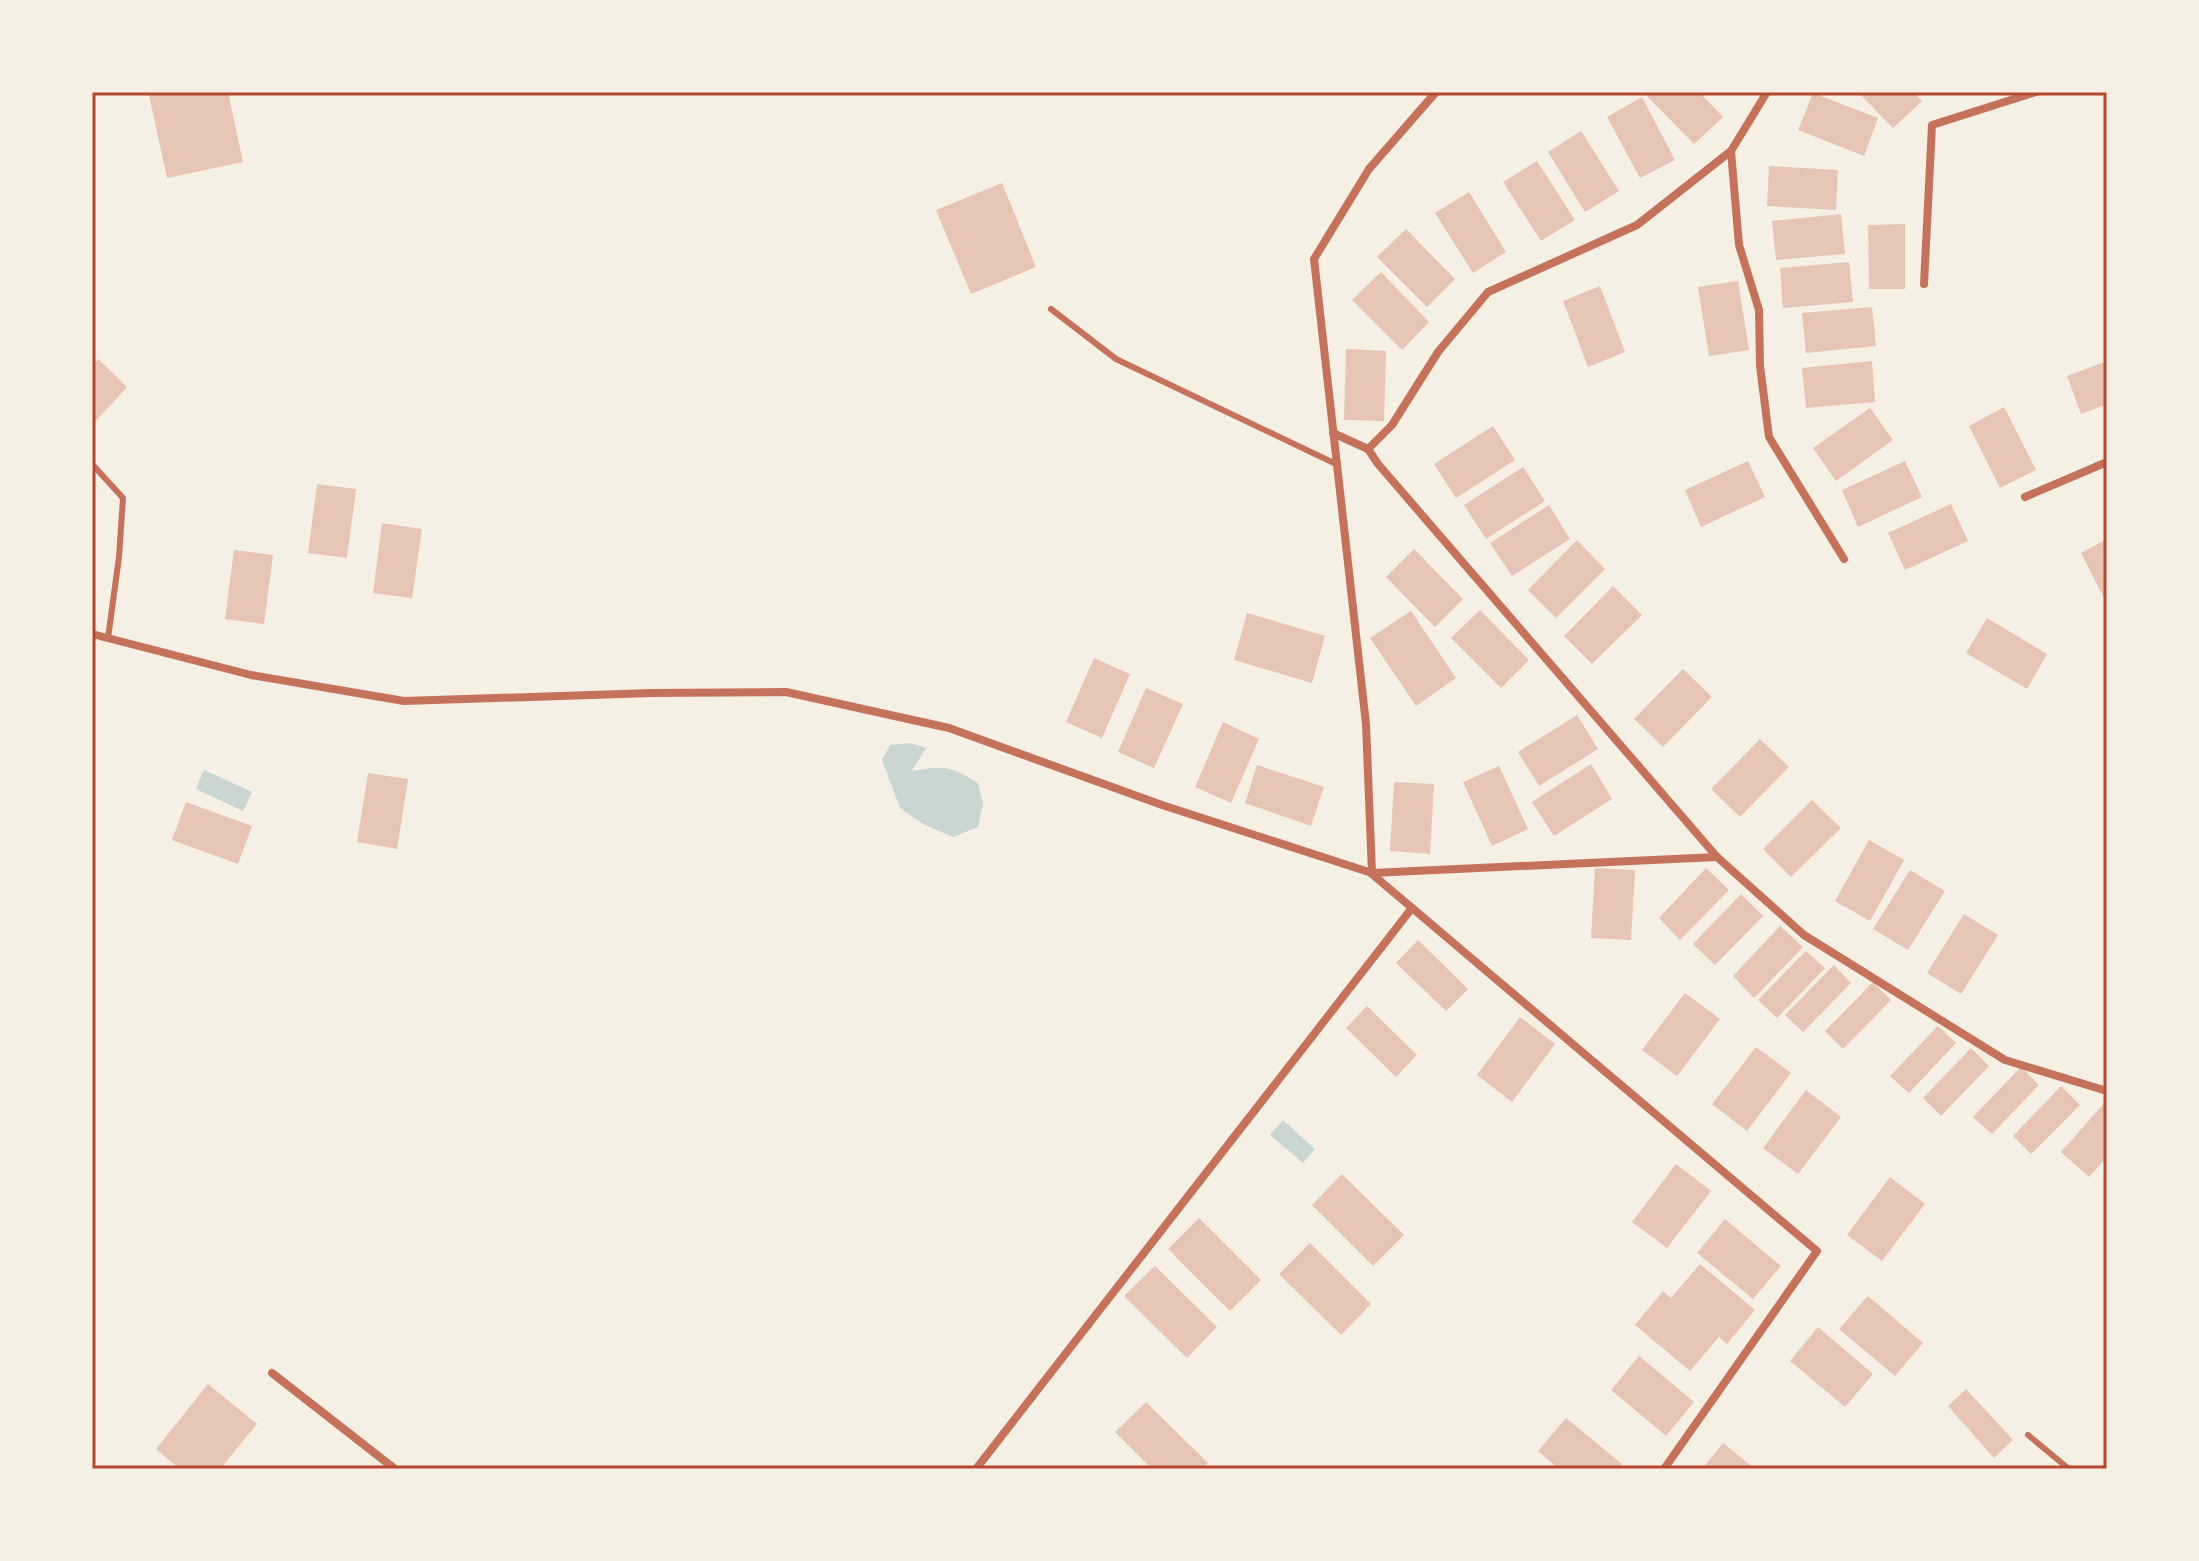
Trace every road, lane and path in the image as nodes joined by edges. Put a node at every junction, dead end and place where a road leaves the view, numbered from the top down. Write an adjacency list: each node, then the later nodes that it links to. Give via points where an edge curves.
1 (1436, 92): 7 (street, via 1369,169 1314,259)
2 (1767, 92): 4 (street)
3 (2036, 92): 5 (street, via 1932,125)
4 (1731, 151): 8 (street, via 1637,225 1488,292 1438,352 1392,425); 13 (street, via 1739,245 1759,310 1769,437)
5 (1924, 284)
6 (1051, 309): 11 (lane, via 1116,359)
7 (1333, 433): 8 (street); 11 (street)
8 (1368, 449): 16 (street)
9 (2107, 462): 12 (street)
10 (92, 464): 15 (lane, via 123,498)
11 (1336, 464): 17 (street, via 1366,724)
12 (2025, 497)
13 (1844, 559)
14 (92, 634): 15 (street)
15 (108, 638): 17 (street, via 251,675 404,701 786,692 949,728)
16 (1717, 857): 17 (street); 19 (street, via 1804,935 2005,1060)
17 (1372, 873): 18 (street)
18 (1412, 908): 23 (street); 24 (street, via 1817,1251)
19 (2107, 1091)
20 (272, 1373): 22 (street)
21 (2028, 1435): 25 (lane)
22 (395, 1469)
23 (976, 1469)
24 (1664, 1469)
25 (2069, 1469)

